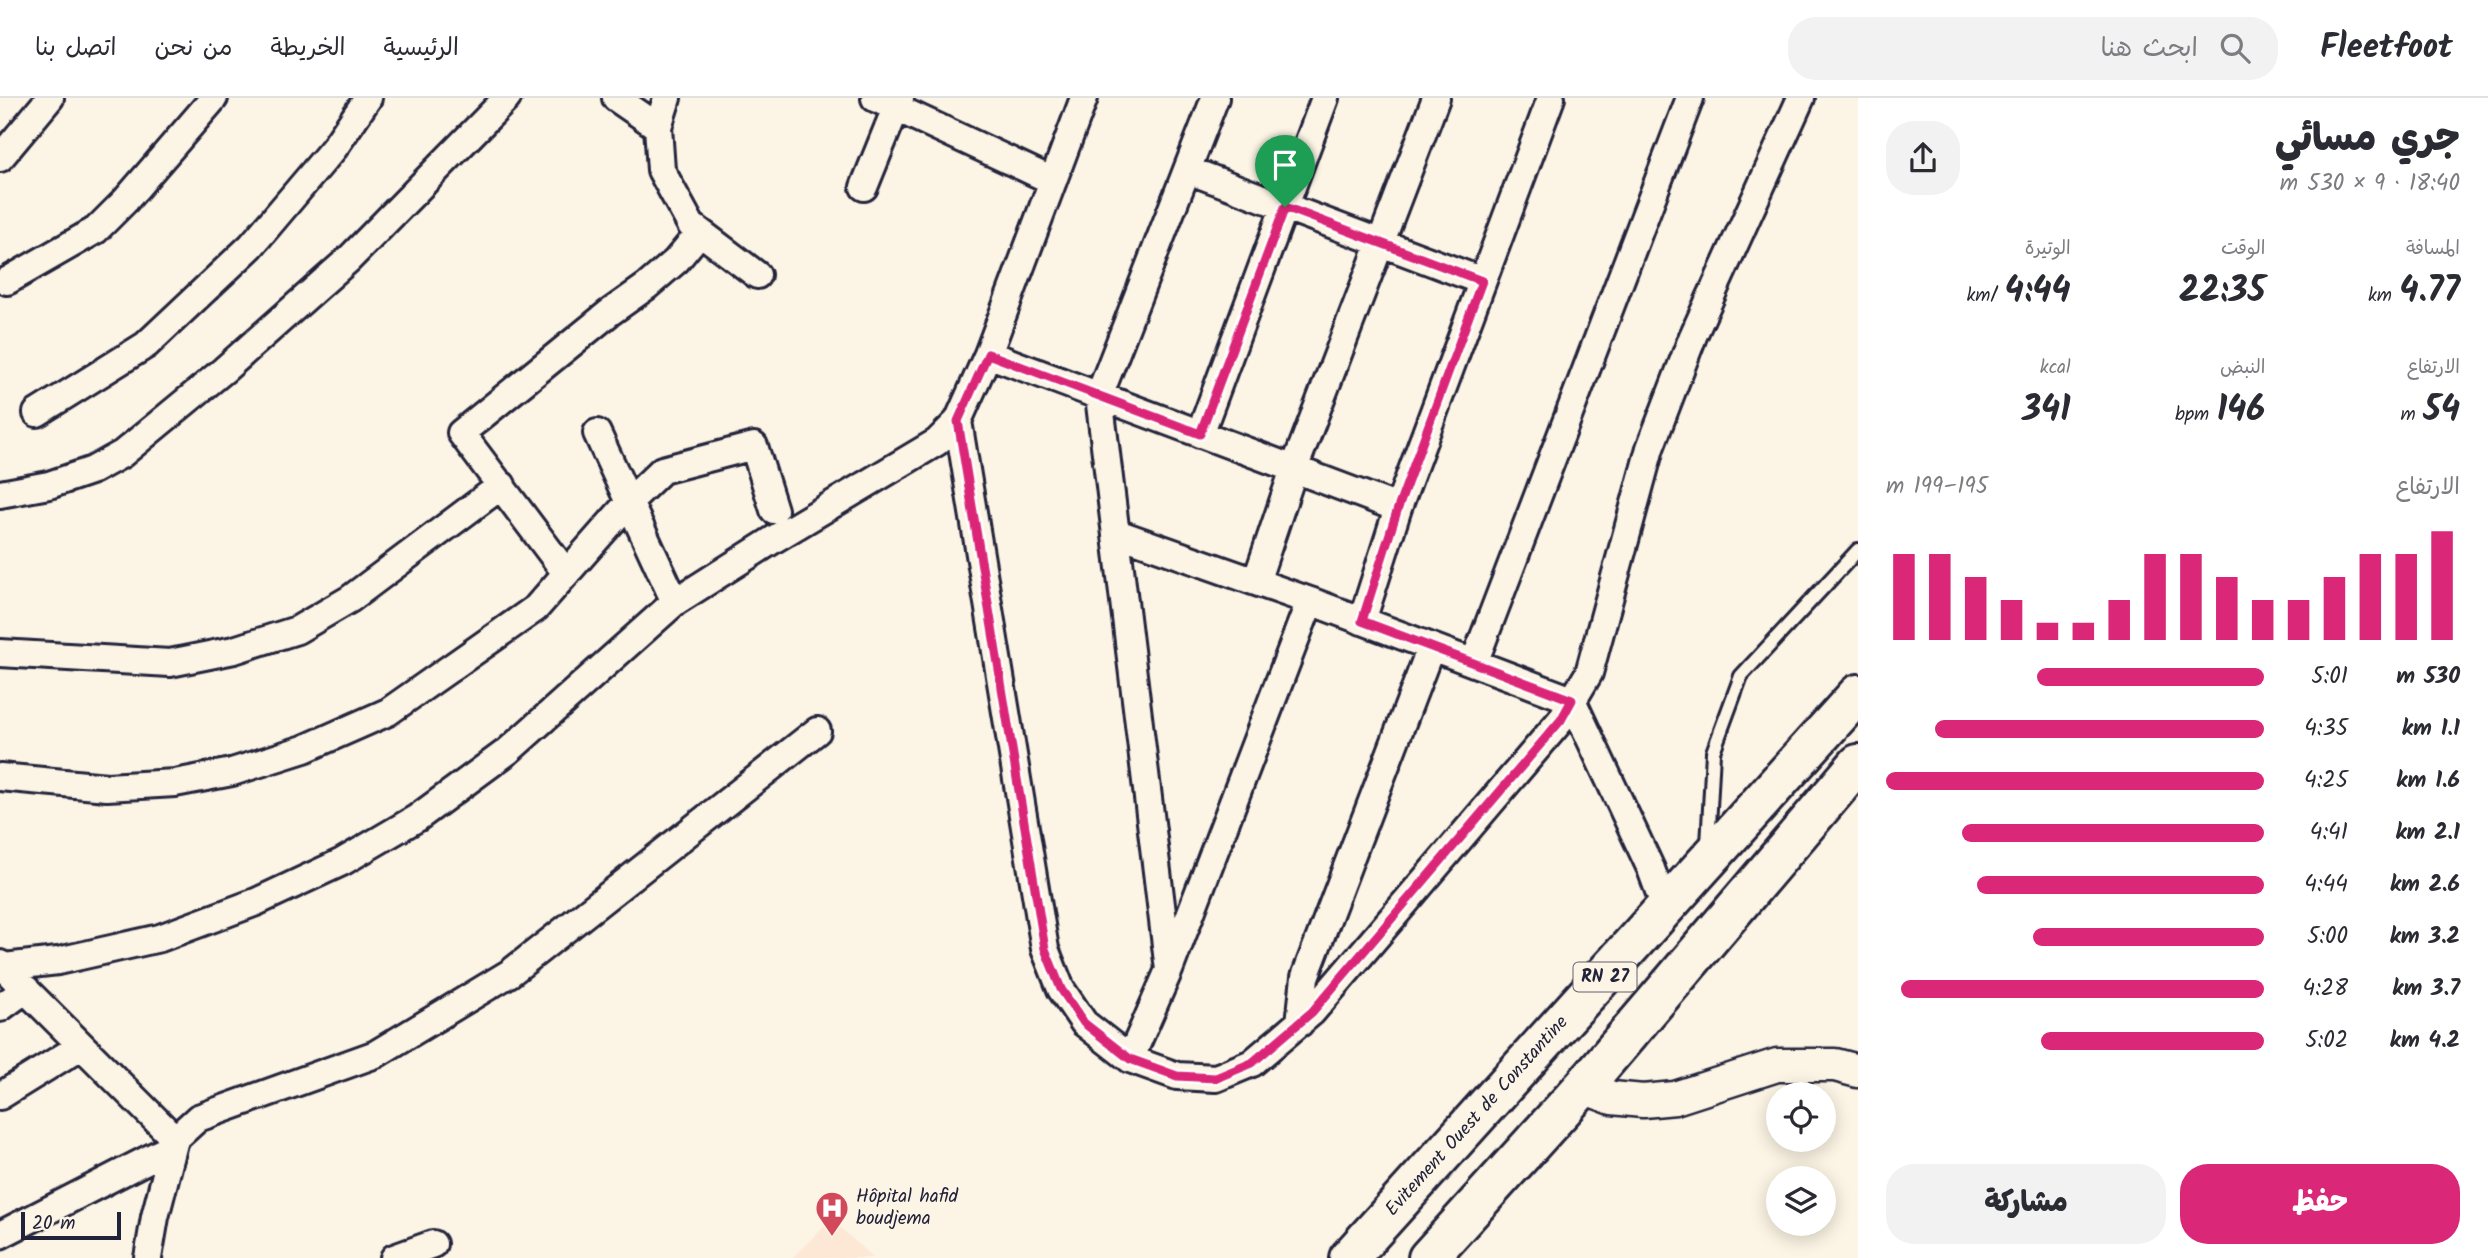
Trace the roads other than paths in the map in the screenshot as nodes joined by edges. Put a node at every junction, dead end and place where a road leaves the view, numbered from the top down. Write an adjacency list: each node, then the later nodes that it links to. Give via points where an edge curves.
1 (50, 98): 16 (street)
2 (214, 98): 24 (street, via 96,230)
3 (368, 98): 28 (street, via 334,148 242,255 146,345)
4 (507, 98): 34 (street, via 349,259 122,454 50,485)
5 (616, 98): 15 (street)
6 (667, 98): 15 (street)
7 (1084, 98): 18 (street)
8 (1215, 98): 17 (street)
9 (1325, 98): 20 (street)
10 (1436, 98): 22 (street)
11 (1551, 98): 25 (street)
12 (1690, 98): 47 (street)
13 (1801, 98): 49 (street, via 1693,336 1650,448 1589,673)
14 (890, 101): 18 (street); 19 (street)
15 (658, 127): 21 (street, via 661,170 691,225)
16 (0, 158)
17 (1188, 170): 20 (street); 27 (street)
18 (1053, 181): 26 (street)
19 (864, 187)
20 (1285, 207): 22 (street); 31 (street)
21 (700, 232): 23 (street); 33 (street, via 647,286 461,432)
22 (1382, 243): 25 (street); 32 (street)
23 (757, 275)
24 (7, 281)
25 (1482, 281): 36 (street)
26 (988, 354): 27 (street); 29 (street)
27 (1099, 396): 31 (street); 38 (street)
28 (37, 413)
29 (958, 421): 43 (street, via 937,442); 61 (street, via 1045,949 1061,989 1084,1023)
30 (597, 433): 35 (street)
31 (1200, 434): 32 (street)
32 (1294, 470): 36 (street); 41 (street)
33 (502, 485): 40 (street); 46 (street, via 350,599 298,630 170,663)
34 (0, 494)
35 (630, 501): 37 (street, via 662,470 754,446); 40 (street); 43 (street)
36 (1398, 508): 44 (street)
37 (774, 510)
38 (1116, 533): 41 (street); 56 (street)
39 (1858, 550): 53 (lane, via 1741,676 1713,752)
40 (566, 573): 52 (street, via 536,608 388,712 304,749 232,772 175,783 107,787)
41 (1256, 582): 42 (street)
42 (1310, 601): 44 (street); 56 (street)
43 (675, 602): 55 (street, via 508,751 417,818 342,862 256,902 160,938 58,961)
44 (1362, 621): 45 (street)
45 (1431, 647): 47 (street); 59 (street, via 1305,976)
46 (0, 653)
47 (1474, 663): 49 (street)
48 (1858, 694): 53 (highway, Evitement Ouest de Constantine / RN 27)
49 (1572, 700): 54 (street); 59 (street, via 1561,720)
50 (817, 732): 65 (street, via 510,973 376,1054 198,1118)
51 (1858, 764): 63 (highway, RN 27)
52 (0, 777)
53 (1708, 863): 54 (highway, Evitement Ouest de Constantine / RN 27)
54 (1666, 910): 70 (highway, Evitement Ouest de Constantine / RN 27)
55 (2, 965): 57 (street)
56 (1169, 970): 61 (street)
57 (26, 989): 58 (street); 60 (street)
58 (0, 1008)
59 (1300, 1023): 61 (street, via 1252,1063 1216,1078 1177,1076)
60 (81, 1046): 64 (street); 65 (street)
61 (1130, 1059)
62 (1858, 1071): 63 (street, via 1835,1065 1777,1065 1675,1098 1643,1101 1612,1098)
63 (1583, 1087): 71 (highway, RN 27)
64 (0, 1096)
65 (174, 1143): 66 (street); 68 (street)
66 (0, 1235)
67 (433, 1244): 69 (street)
68 (148, 1258)
69 (394, 1258)
70 (1349, 1258)
71 (1428, 1258)

